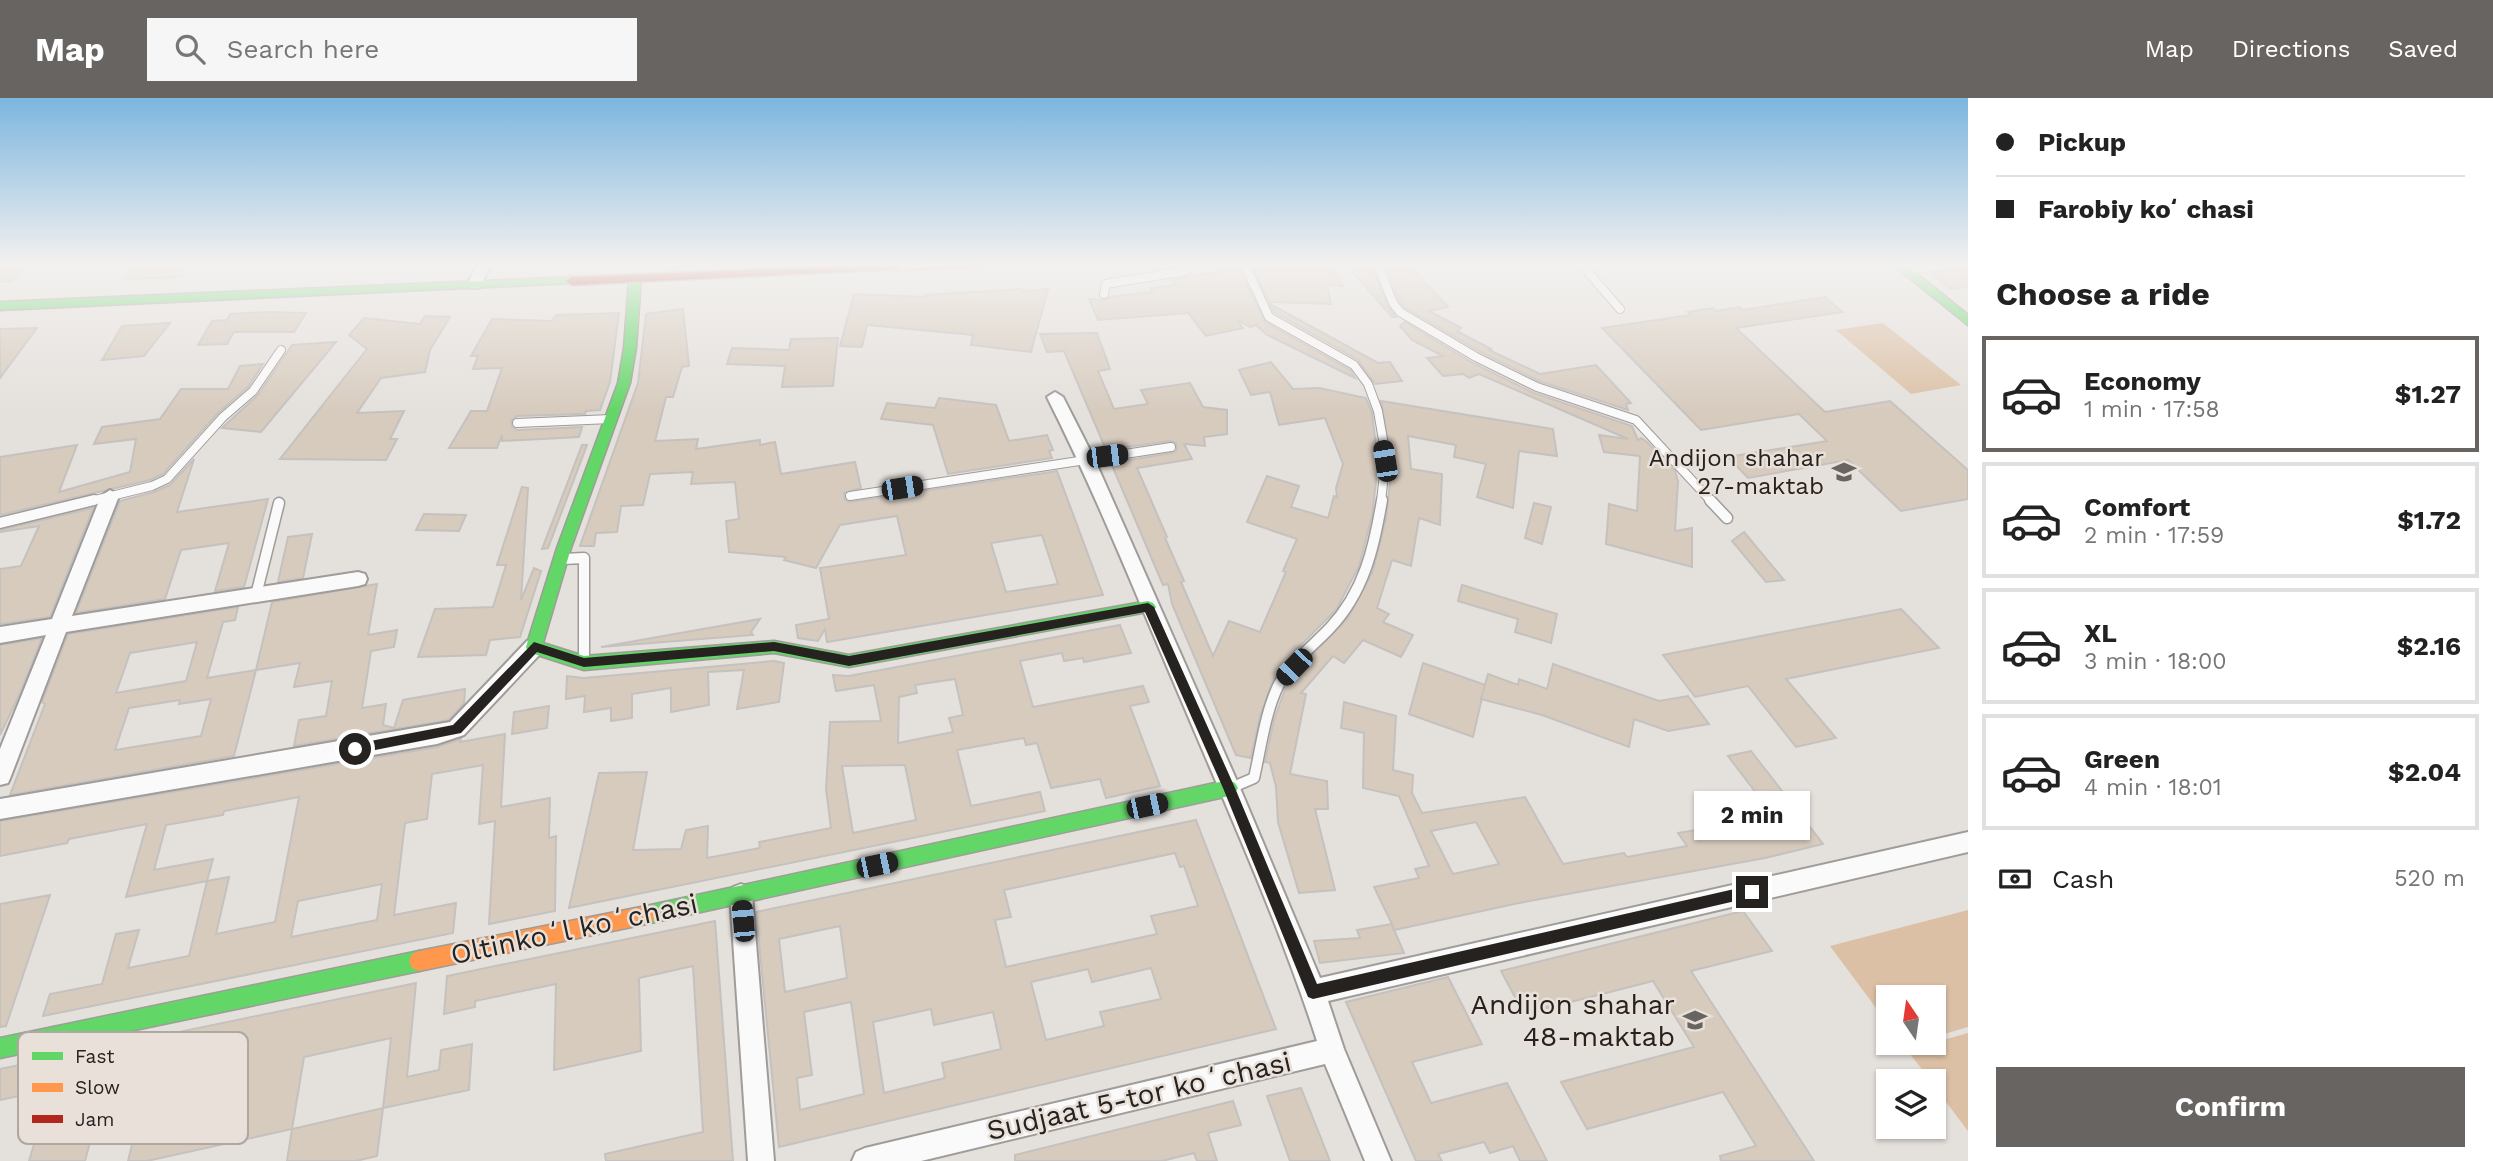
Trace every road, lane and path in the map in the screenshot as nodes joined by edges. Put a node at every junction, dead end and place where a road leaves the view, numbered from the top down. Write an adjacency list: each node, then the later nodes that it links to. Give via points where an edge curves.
1 (632, 313): 6 (street, via 624,383)
2 (1267, 313): 24 (lane, via 1359,369 1375,400 1385,474 1358,590 1338,621 1279,682 1254,778)
3 (1401, 313): 13 (lane, via 1537,387 1636,420)
4 (281, 350): 10 (lane, via 253,391 167,479)
5 (1055, 397): 9 (street)
6 (611, 419): 7 (lane); 15 (street)
7 (517, 424)
8 (1171, 447): 9 (lane)
9 (1086, 458): 11 (lane); 18 (street)
10 (110, 496): 14 (lane); 19 (street)
11 (849, 496)
12 (279, 503): 17 (lane)
13 (1727, 518)
14 (0, 523)
15 (562, 559): 21 (street); 22 (lane, via 584,558)
16 (358, 579): 17 (street)
17 (256, 595): 19 (street)
18 (1148, 607): 22 (street, via 849,661 774,647); 24 (street)
19 (58, 626): 20 (street); 23 (street)
20 (0, 635)
21 (534, 647): 22 (street); 25 (street, via 457,729)
22 (584, 663)
23 (0, 776)
24 (1229, 788): 27 (street, Oltinkoʻl koʻchasi); 28 (street)
25 (0, 809)
26 (1968, 842): 28 (street)
27 (741, 895): 29 (street, Oltinkoʻl koʻchasi); 33 (street)
28 (1313, 992): 32 (street)
29 (77, 1032)
30 (18, 1044): 31 (street, Oltinkoʻl koʻchasi)
31 (0, 1048)
32 (1332, 1050): 34 (street, Sudjaat 5-tor koʻchasi); 35 (street)
33 (761, 1161)
34 (865, 1161)
35 (1378, 1161)

